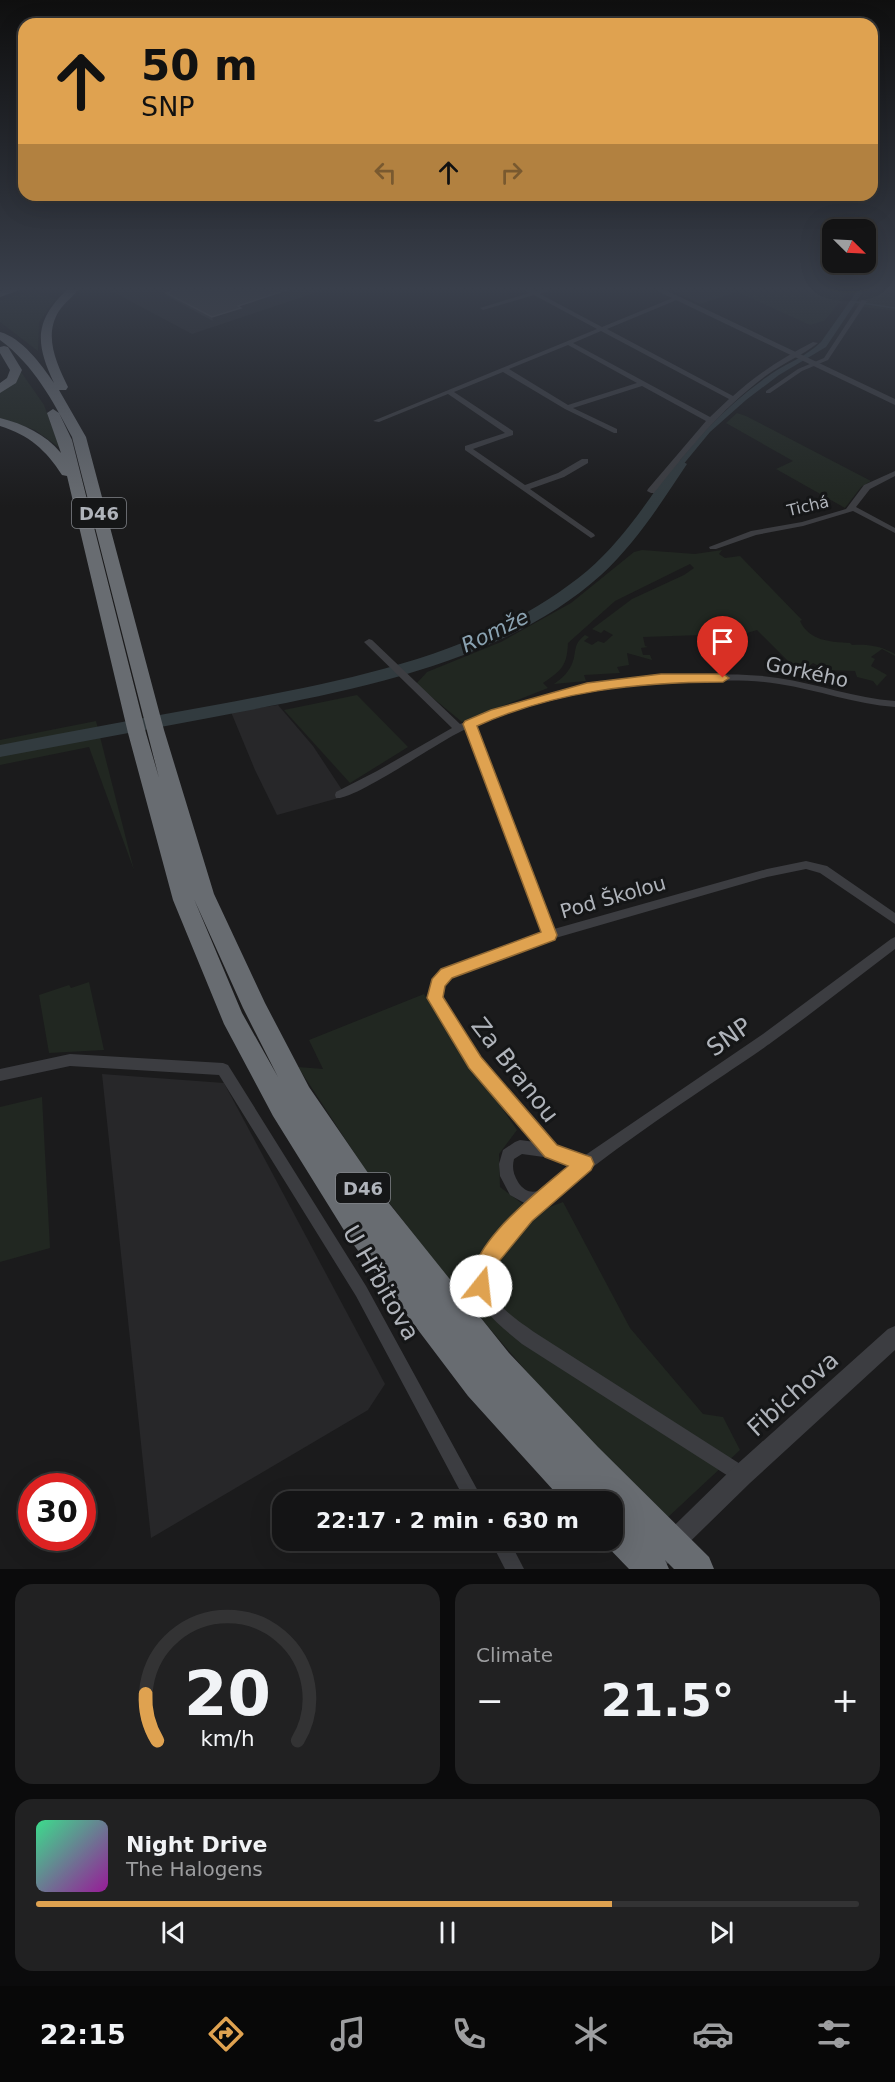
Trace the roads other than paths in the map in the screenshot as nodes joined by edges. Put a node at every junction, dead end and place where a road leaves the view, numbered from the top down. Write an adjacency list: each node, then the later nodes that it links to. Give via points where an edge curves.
1 (10, 360): 14 (highway, via 16,370 12,380)
2 (16, 360): 29 (highway, D46, via 45,396 65,440)
3 (27, 360): 24 (highway, D46, via 58,395)
4 (49, 360): 24 (highway, via 67,398)
5 (527, 360): 12 (street)
6 (601, 360): 13 (street)
7 (661, 360): 17 (street)
8 (785, 360): 17 (street)
9 (808, 360): 11 (street)
10 (822, 360): 11 (street)
11 (814, 363): 16 (street); 18 (street)
12 (505, 369): 15 (street); 19 (street)
13 (643, 383): 19 (street); 20 (street)
14 (0, 389)
15 (449, 392): 21 (street); 27 (street, via 510,433 468,448)
16 (768, 392)
17 (732, 398): 20 (street)
18 (895, 402)
19 (567, 408): 23 (street)
20 (710, 420): 28 (street)
21 (377, 421)
22 (0, 422): 29 (highway, via 44,441 58,456)
23 (614, 431)
24 (79, 437): 36 (highway, D46)
25 (585, 461): 27 (street)
26 (895, 473): 30 (street, Tichá, via 867,487)
27 (525, 488): 32 (street)
28 (651, 491)
29 (78, 496): 36 (highway, D46)
30 (853, 508): 31 (street); 33 (street, Tichá)
31 (895, 531)
32 (591, 536)
33 (713, 547)
34 (369, 642): 37 (street)
35 (895, 705): 37 (street, Gorkého, via 842,697 777,680 661,678 558,693)
36 (144, 724): 50 (highway, D46, via 184,900 232,1017 282,1107 360,1230 416,1305 479,1385); 56 (highway, D46, via 203,894 300,1095 378,1211 499,1363 586,1458)
37 (464, 726): 38 (street, Gorkého); 40 (street)
38 (340, 795)
39 (895, 919): 40 (street, Pod Školou, via 823,869 806,865)
40 (550, 935): 42 (street, Pod Školou, via 454,970)
41 (895, 942): 45 (street, SNP, via 768,1038)
42 (438, 983): 44 (street, Za Branou, via 436,1001 475,1063)
43 (0, 1075): 49 (street, U Hřbitova, via 70,1060 224,1070 361,1291)
44 (551, 1151): 45 (street); 46 (street, via 520,1147 508,1155 506,1164 514,1190 530,1199)
45 (585, 1164): 46 (street, SNP)
46 (542, 1199): 48 (street, SNP, via 489,1258 482,1274 485,1295 528,1338)
47 (895, 1336): 48 (street, Fibichova)
48 (734, 1483): 54 (street, Fibichova)
49 (470, 1491)
50 (576, 1491)
51 (623, 1539): 55 (highway)
52 (505, 1551): 53 (street)
53 (515, 1569)
54 (646, 1569)
55 (652, 1569)
56 (697, 1569)

